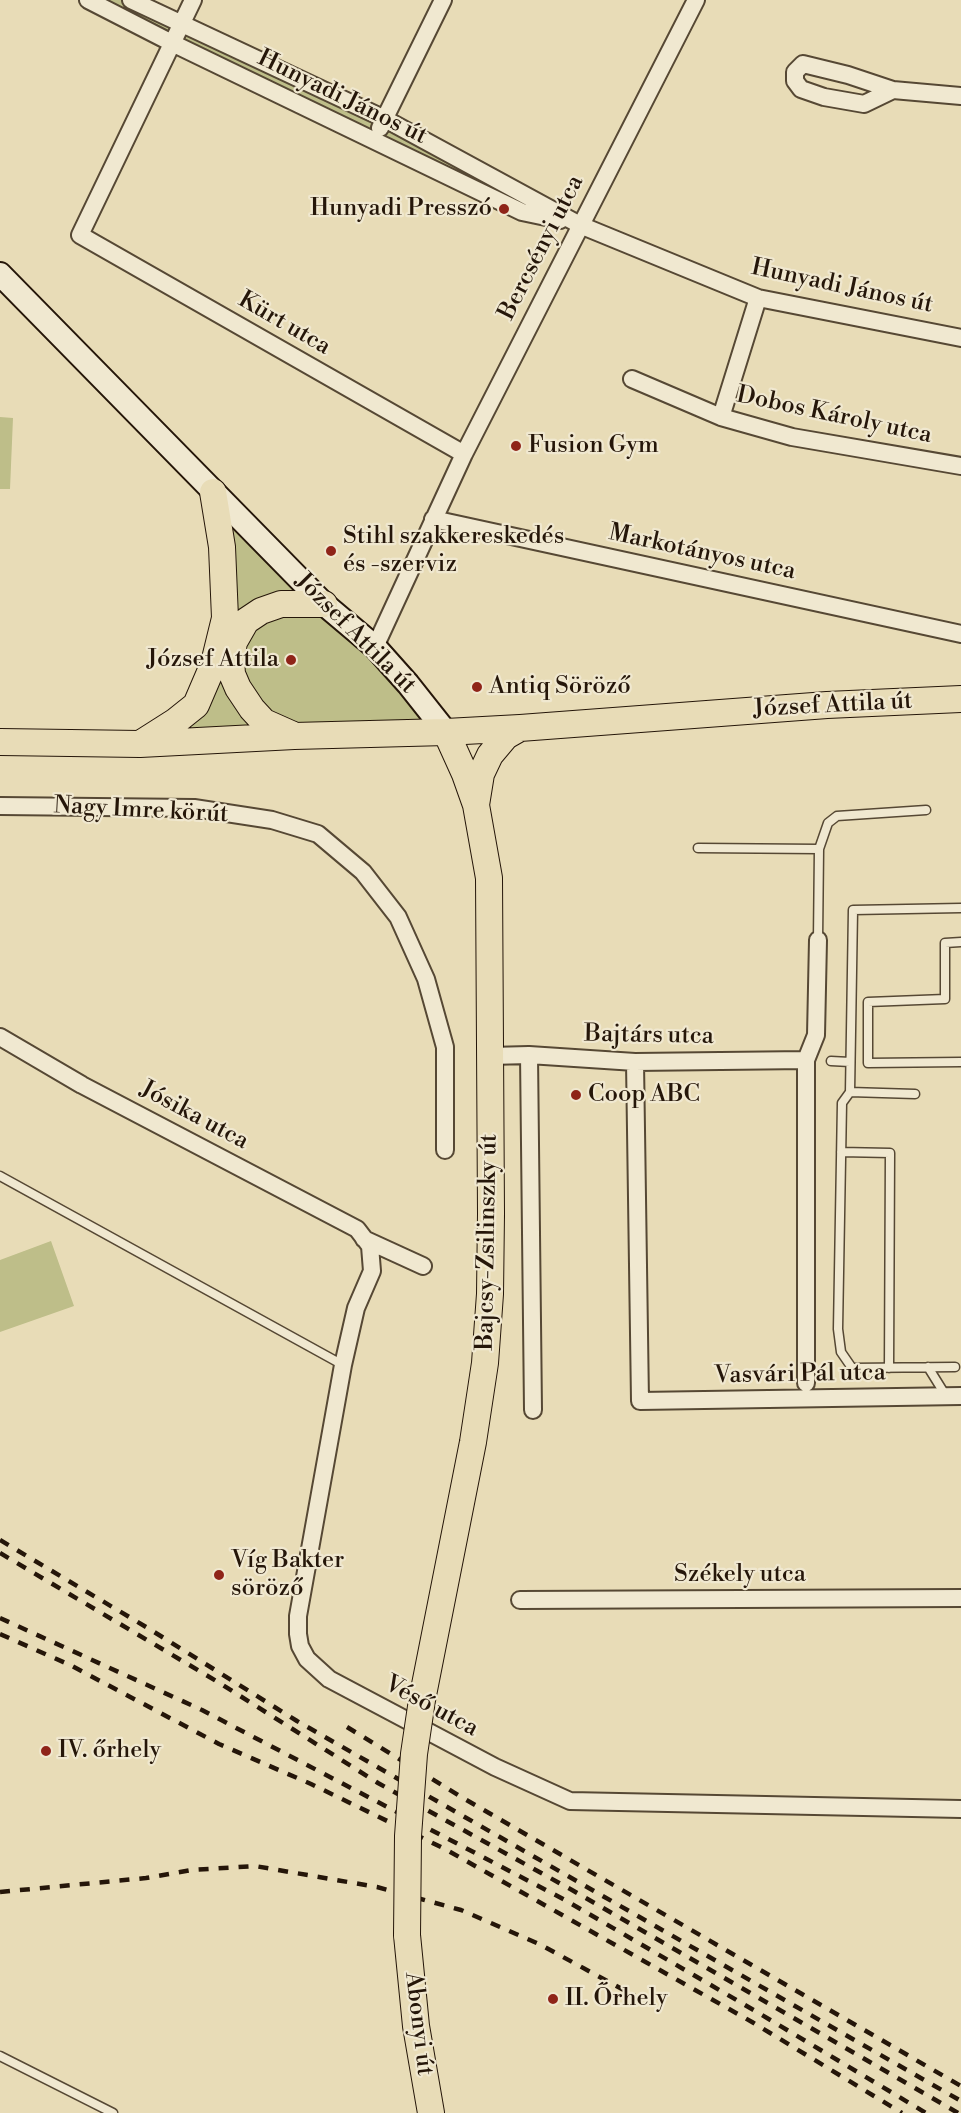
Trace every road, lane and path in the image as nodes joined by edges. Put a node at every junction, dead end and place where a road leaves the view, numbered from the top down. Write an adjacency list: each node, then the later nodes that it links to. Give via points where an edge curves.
1 (88, 0): 7 (street, Hunyadi János út)
2 (131, 0): 6 (street, Hunyadi János út)
3 (194, 0): 6 (street)
4 (443, 0): 10 (street)
5 (696, 0): 12 (street, Bercsényi utca)
6 (182, 25): 7 (street); 10 (street, Hunyadi János út)
7 (172, 43): 11 (street, Hunyadi János út); 18 (street, Kürt utca, via 80,235)
8 (894, 90): 8 (street, via 803,64 795,72 801,89 824,98 864,104); 9 (street)
9 (961, 96)
10 (385, 119): 11 (street); 12 (street, Hunyadi János út)
11 (374, 140): 12 (street, Hunyadi János út, via 522,212)
12 (580, 225): 14 (street, Hunyadi János út); 18 (street, Bercsényi utca)
13 (0, 274): 20 (street, József Attila út)
14 (758, 298): 15 (street, Hunyadi János út); 17 (street)
15 (961, 338)
16 (632, 380): 17 (street, Dobos Károly utca)
17 (722, 417): 19 (street, Dobos Károly utca, via 792,436)
18 (464, 454): 21 (street, Bercsényi utca)
19 (961, 466)
20 (213, 492): 22 (street, József Attila út); 30 (main road, via 222,548 225,618 214,663 196,705)
21 (433, 519): 23 (street, Markotányos utca); 24 (street, Bercsényi utca)
22 (324, 604): 24 (street, József Attila út); 28 (main road, via 281,604 261,610 246,621 234,642 232,674 238,688 264,722)
23 (961, 634)
24 (375, 647): 27 (street, József Attila út)
25 (961, 699): 26 (main road, József Attila út)
26 (520, 728): 27 (main road, József Attila út); 31 (main road, via 506,736 490,755 481,774)
27 (446, 732): 28 (main road); 31 (main road, Bajcsy-Zsilinszky út)
28 (294, 736): 30 (main road)
29 (0, 742): 30 (main road)
30 (140, 744)
31 (476, 805): 41 (main road, Bajcsy-Zsilinszky út, via 489,878)
32 (0, 806): 49 (street, Nagy Imre körút, via 194,808 272,820 318,834 363,872 398,917 426,979 445,1047)
33 (926, 810): 35 (lane, via 837,816 828,823)
34 (698, 848): 35 (lane)
35 (819, 849): 37 (lane)
36 (961, 908): 45 (lane, via 853,910)
37 (818, 940): 42 (street, via 816,1035)
38 (961, 942): 46 (lane, via 945,943 945,999 868,1002 868,1063)
39 (0, 1037): 52 (street, Jósika utca, via 82,1085 357,1228)
40 (529, 1055): 41 (street, Bajtárs utca); 44 (street, Bajtárs utca); 60 (street)
41 (490, 1056): 64 (main road, Bajcsy-Zsilinszky út, bridge, via 490,1294 485,1363 414,1754)
42 (806, 1060): 44 (street, Bajtárs utca); 58 (street)
43 (831, 1061): 45 (lane)
44 (635, 1062): 59 (street, Vasvári Pál utca, via 640,1401)
45 (850, 1062): 47 (lane)
46 (961, 1062)
47 (849, 1092): 48 (lane); 50 (lane, via 842,1103)
48 (915, 1094)
49 (445, 1150)
50 (841, 1152): 57 (lane, via 841,1352 852,1368); 57 (lane, via 890,1154)
51 (0, 1176): 54 (lane)
52 (367, 1242): 53 (street, Jósika utca); 54 (street, Véső utca, via 372,1271 356,1308)
53 (423, 1266)
54 (343, 1365): 63 (street, Véső utca, via 298,1616 300,1646 307,1659 329,1679 495,1767 570,1801)
55 (928, 1367): 56 (lane); 57 (lane); 59 (lane)
56 (955, 1367)
57 (889, 1368)
58 (806, 1383)
59 (953, 1396)
60 (533, 1410)
61 (961, 1598): 62 (street, Székely utca)
62 (520, 1600)
63 (961, 1809)
64 (407, 1935): 67 (main road, Abonyi út, via 416,2026)
65 (0, 2056): 66 (lane)
66 (113, 2113)
67 (431, 2113)

